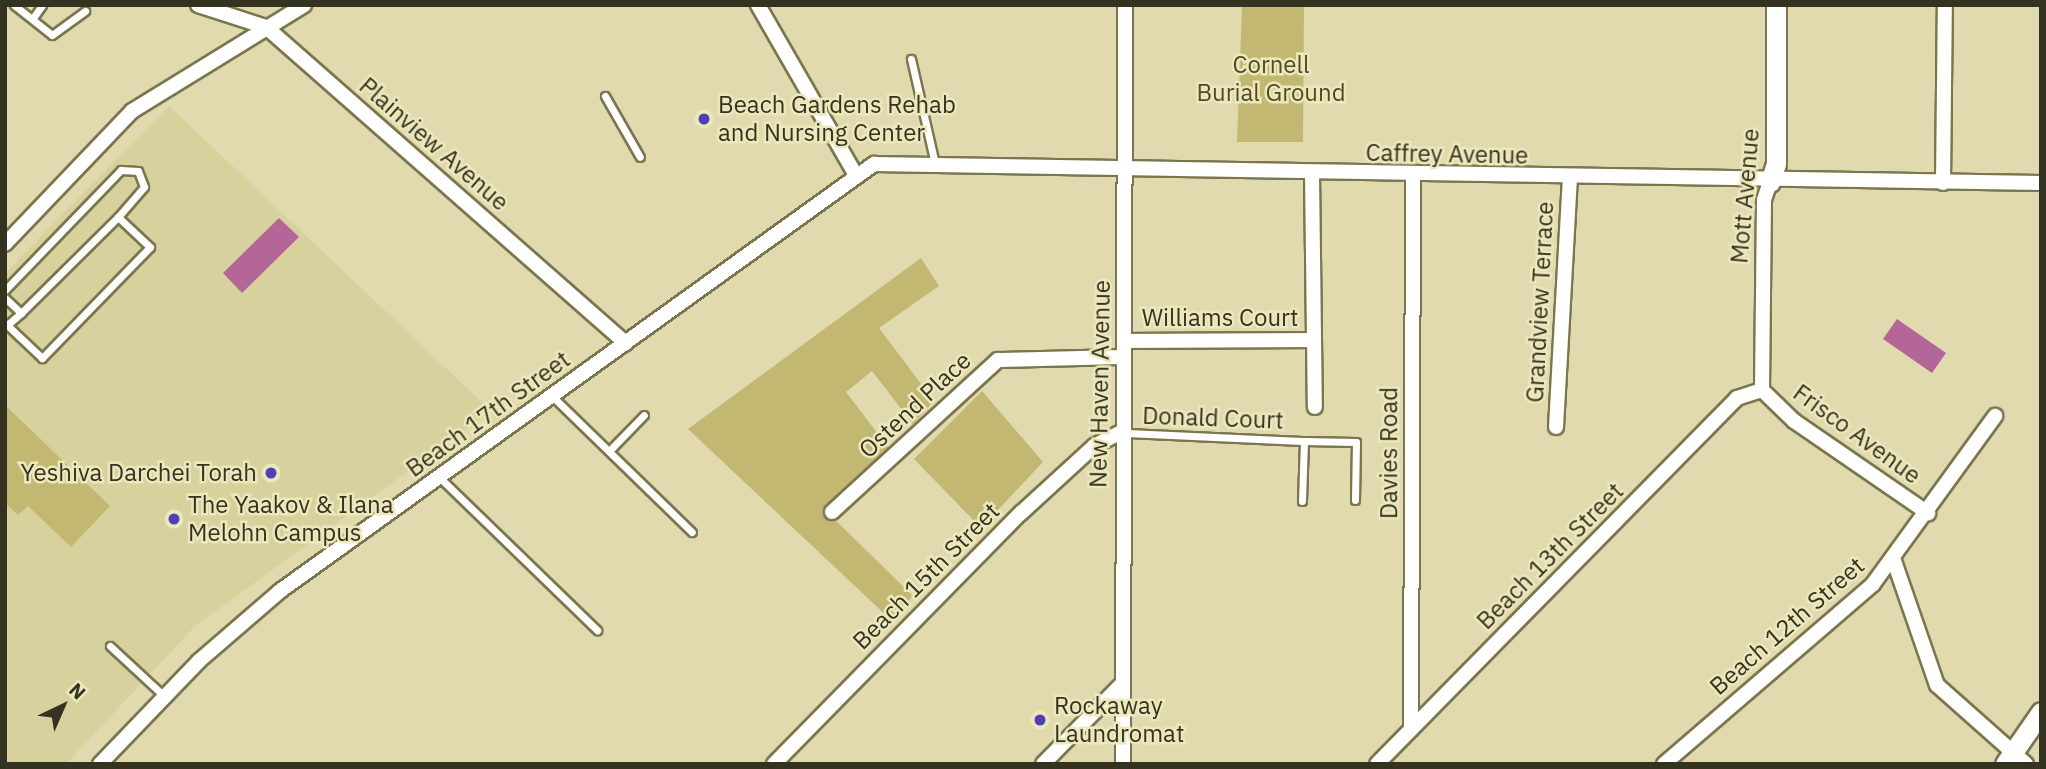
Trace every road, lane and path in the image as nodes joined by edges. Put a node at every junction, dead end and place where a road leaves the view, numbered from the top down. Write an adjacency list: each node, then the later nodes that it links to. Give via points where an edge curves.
1 (14, 5): 10 (lane)
2 (42, 5): 10 (lane)
3 (198, 5): 11 (street, Plainview Avenue)
4 (304, 5): 11 (street)
5 (758, 5): 17 (street)
6 (1125, 5): 16 (street, New Haven Avenue)
7 (1776, 5): 21 (street, Mott Avenue, via 1776,164)
8 (1945, 5): 22 (street)
9 (85, 11): 10 (lane, via 52,35)
10 (33, 19)
11 (266, 27): 25 (street, via 132,111); 32 (street, Plainview Avenue)
12 (911, 59): 15 (lane)
13 (605, 96): 14 (lane)
14 (640, 157)
15 (935, 166): 16 (street, Caffrey Avenue); 17 (street, Caffrey Avenue, via 874,164)
16 (1125, 171): 18 (street, Caffrey Avenue); 31 (street, New Haven Avenue)
17 (854, 172): 32 (street, Beach 17th Street)
18 (1312, 174): 19 (street, Caffrey Avenue); 30 (street, Williams Court)
19 (1413, 177): 20 (street, Caffrey Avenue); 55 (street, Davies Road)
20 (1570, 179): 21 (street, Caffrey Avenue); 39 (street, Grandview Terrace)
21 (1770, 182): 22 (street, Caffrey Avenue); 34 (street, Mott Avenue, via 1765,200)
22 (1943, 183): 23 (street, Caffrey Avenue)
23 (2041, 183)
24 (118, 217): 26 (lane, via 144,187 138,172 121,170); 28 (lane); 29 (lane, via 150,247 42,358)
25 (5, 244)
26 (5, 290)
27 (5, 298): 28 (lane)
28 (21, 313): 29 (lane)
29 (6, 324)
30 (1314, 340): 31 (street, Williams Court); 36 (street, Williams Court)
31 (1125, 341): 33 (street, New Haven Avenue)
32 (626, 342): 35 (street, Beach 17th Street)
33 (1124, 358): 40 (street, New Haven Avenue); 46 (street, Ostend Place, via 998,360)
34 (1762, 390): 47 (street, Frisco Avenue, via 1794,421); 55 (street, Beach 13th Street, via 1737,398)
35 (552, 396): 42 (lane); 43 (street, Beach 17th Street)
36 (1315, 407)
37 (644, 415): 42 (lane)
38 (1995, 416): 47 (street, Beach 12th Street)
39 (1556, 427)
40 (1120, 433): 41 (lane, Donald Court); 52 (street, New Haven Avenue); 58 (street, Beach 15th Street, via 1094,446 1021,513)
41 (1304, 441): 44 (lane, Donald Court, via 1356,442); 45 (lane)
42 (609, 451): 48 (lane)
43 (440, 478): 50 (lane); 53 (street, Beach 17th Street, via 280,591)
44 (1355, 500)
45 (1303, 501)
46 (832, 512)
47 (1928, 513): 49 (street, Beach 12th Street)
48 (692, 532)
49 (1894, 561): 56 (street, via 1937,685); 62 (street, Beach 12th Street)
50 (597, 630)
51 (110, 646): 53 (lane)
52 (1120, 687): 59 (street); 60 (street, New Haven Avenue)
53 (164, 696): 57 (street, Beach 17th Street)
54 (2041, 712): 56 (street)
55 (1411, 729): 61 (street, Beach 13th Street)
56 (2014, 760)
57 (100, 764)
58 (774, 764)
59 (1043, 764)
60 (1123, 764)
61 (1377, 764)
62 (1664, 764)

